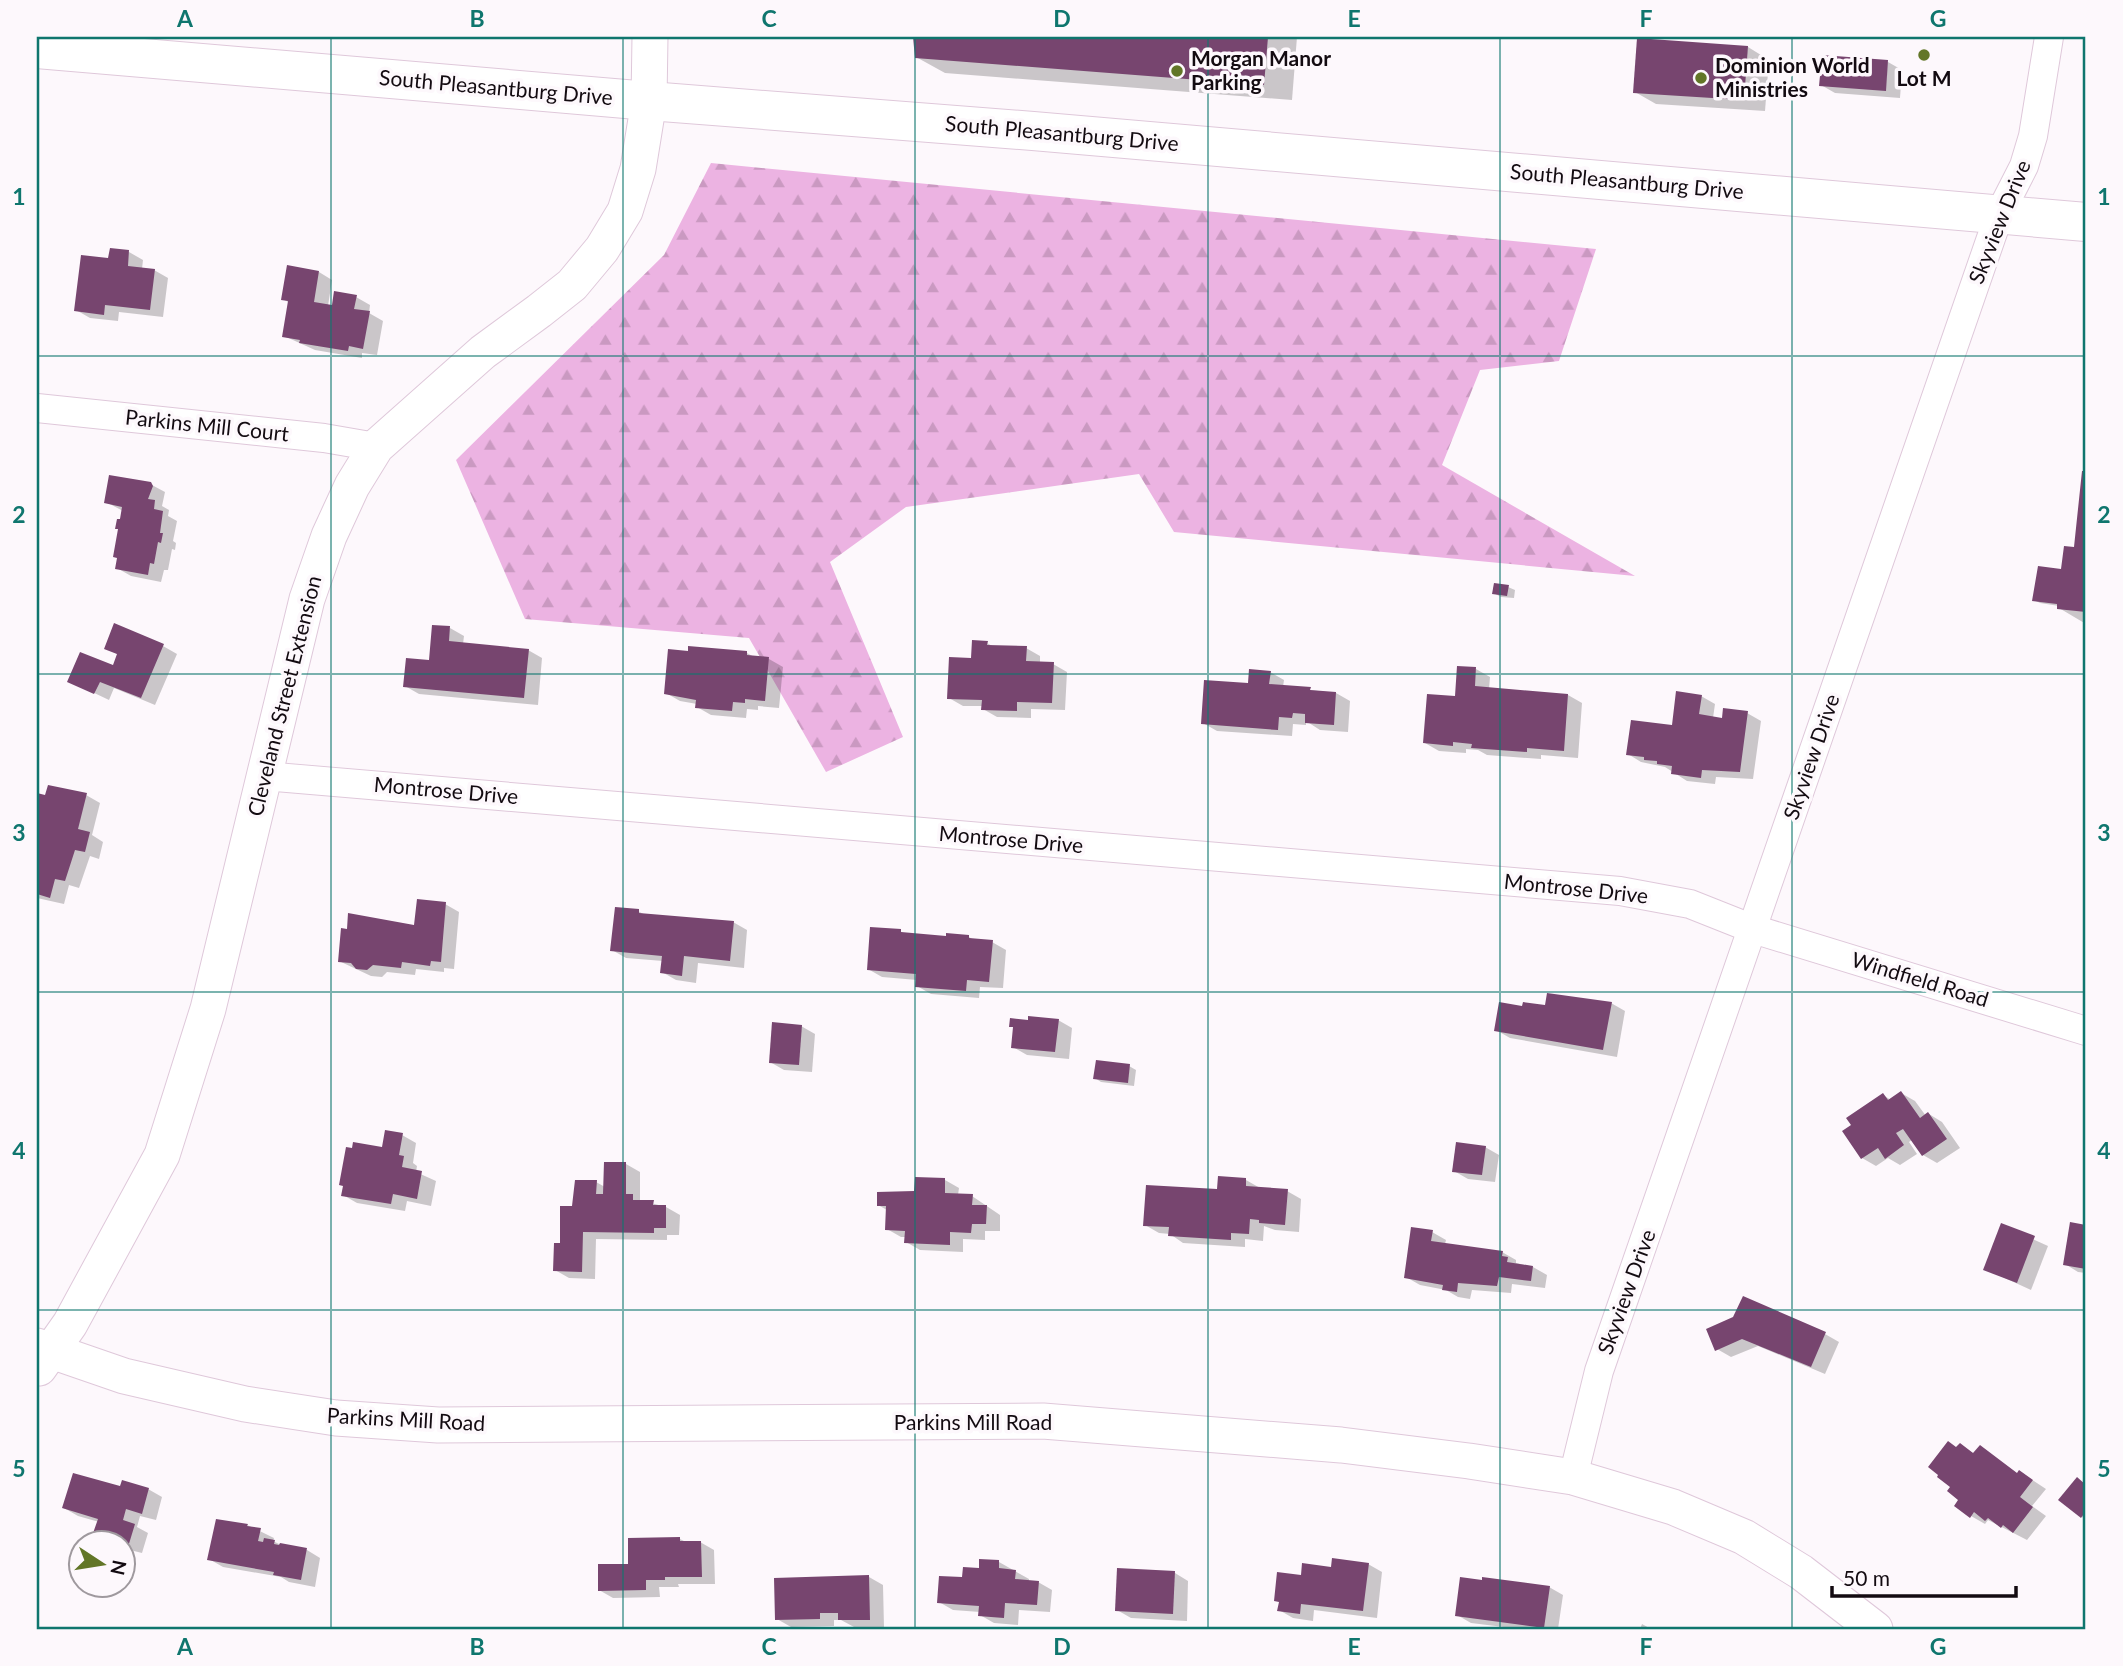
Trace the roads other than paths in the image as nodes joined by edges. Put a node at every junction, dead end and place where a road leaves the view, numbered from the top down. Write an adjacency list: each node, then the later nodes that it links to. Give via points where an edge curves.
1 (650, 37): 4 (street, Cleveland Street Extension)
2 (2049, 37): 5 (street, Skyview Drive, via 2028,153)
3 (37, 49): 4 (main road, South Pleasantburg Drive)
4 (649, 101): 5 (main road, South Pleasantburg Drive); 8 (street, Cleveland Street Extension, via 638,169 625,211 602,250 572,285 483,352)
5 (1999, 215): 6 (main road, South Pleasantburg Drive); 10 (street, Skyview Drive)
6 (2086, 222)
7 (37, 408): 8 (street, Parkins Mill Court)
8 (376, 447): 9 (street, Cleveland Street Extension, via 329,536 307,600)
9 (264, 776): 10 (street, Montrose Drive, via 1620,891 1690,904); 12 (street, Cleveland Street Extension, via 208,1009 162,1156 77,1312)
10 (1753, 929): 11 (street, Windfield Road); 13 (street, Skyview Drive, via 1599,1371)
11 (2086, 1031)
12 (42, 1356): 13 (street, Parkins Mill Road, via 245,1404 337,1418 438,1425 1043,1421 1341,1445)
13 (1573, 1477): 14 (street, Parkins Mill Road, via 1673,1507 1745,1537 1801,1572)
14 (1875, 1629)

